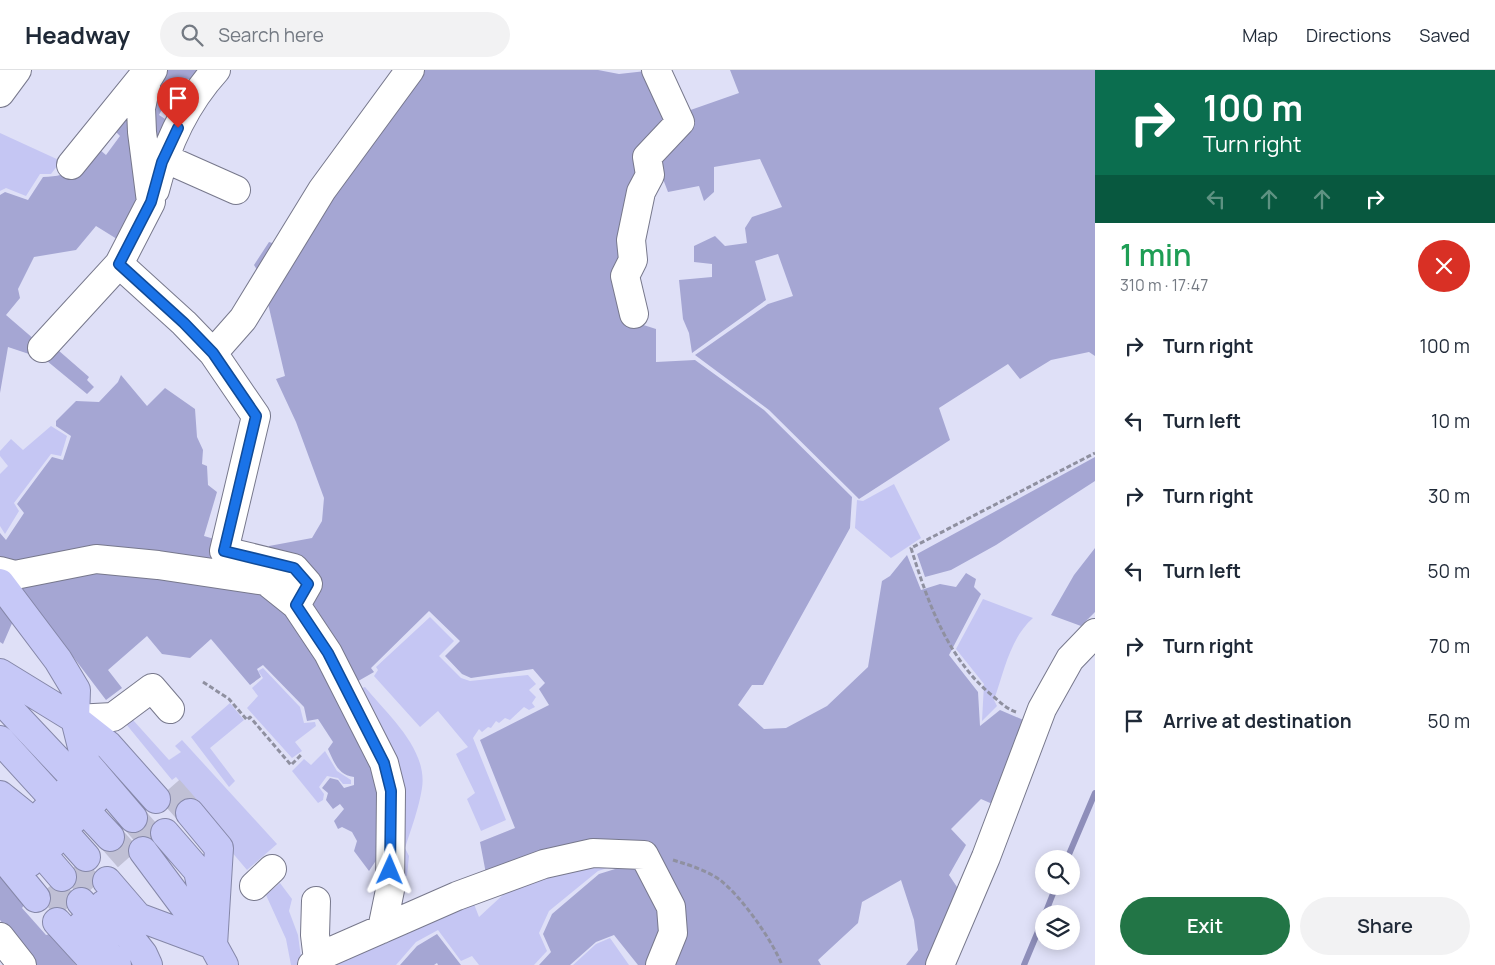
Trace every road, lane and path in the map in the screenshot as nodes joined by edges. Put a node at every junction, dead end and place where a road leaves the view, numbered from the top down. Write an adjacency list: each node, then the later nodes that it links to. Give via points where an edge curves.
1 (17, 70): 7 (street)
2 (148, 70): 9 (street)
3 (153, 70): 11 (street, via 147,80 141,108)
4 (216, 70): 8 (street, via 183,115)
5 (410, 70): 15 (street, via 322,190 243,319)
6 (656, 70): 13 (street, via 680,122 647,158 650,175 641,192 631,240 632,260 625,276)
7 (0, 93)
8 (164, 158): 10 (street); 11 (street)
9 (71, 165)
10 (236, 190)
11 (151, 202): 12 (street)
12 (119, 264): 14 (street); 15 (street)
13 (634, 314)
14 (42, 348)
15 (213, 353): 19 (street, via 256,416 224,551 294,568 308,584)
16 (1095, 453): 25 (path, via 910,548 937,621 955,655 982,688 1008,710)
17 (0, 571): 19 (street, via 15,575 96,559 158,565 266,581)
18 (0, 583): 26 (highway, via 58,660 76,690)
19 (296, 605): 39 (street, via 328,653 384,763 391,791 390,880)
20 (1095, 633): 25 (street, via 1070,659)
21 (0, 673): 26 (highway)
22 (203, 682): 29 (path, via 229,699 247,720 250,717 291,765)
23 (0, 699): 34 (highway)
24 (170, 709): 26 (street, via 152,688 113,717)
25 (1038, 718): 50 (street, via 986,857)
26 (75, 719): 34 (highway); 34 (highway, via 121,735)
27 (0, 722): 34 (highway)
28 (0, 740): 34 (highway)
29 (301, 755)
30 (0, 759): 34 (highway)
31 (0, 795): 34 (highway, via 31,820)
32 (0, 805): 34 (highway)
33 (0, 826): 34 (highway)
34 (103, 843): 35 (highway)
35 (0, 854)
36 (644, 855): 39 (street, via 593,853 544,864 457,896); 48 (street, via 671,907 673,933); 49 (path, via 689,865 720,881 775,947)
37 (124, 867): 41 (highway); 41 (highway, via 138,917); 41 (highway, via 219,848); 44 (highway); 45 (highway); 46 (highway); 47 (highway)
38 (316, 901): 42 (street)
39 (382, 929): 42 (street, via 327,953)
40 (0, 937): 43 (street)
41 (219, 955)
42 (315, 963)
43 (22, 965)
44 (97, 965)
45 (117, 965)
46 (134, 965)
47 (148, 965)
48 (660, 965)
49 (782, 965)
50 (940, 965)

